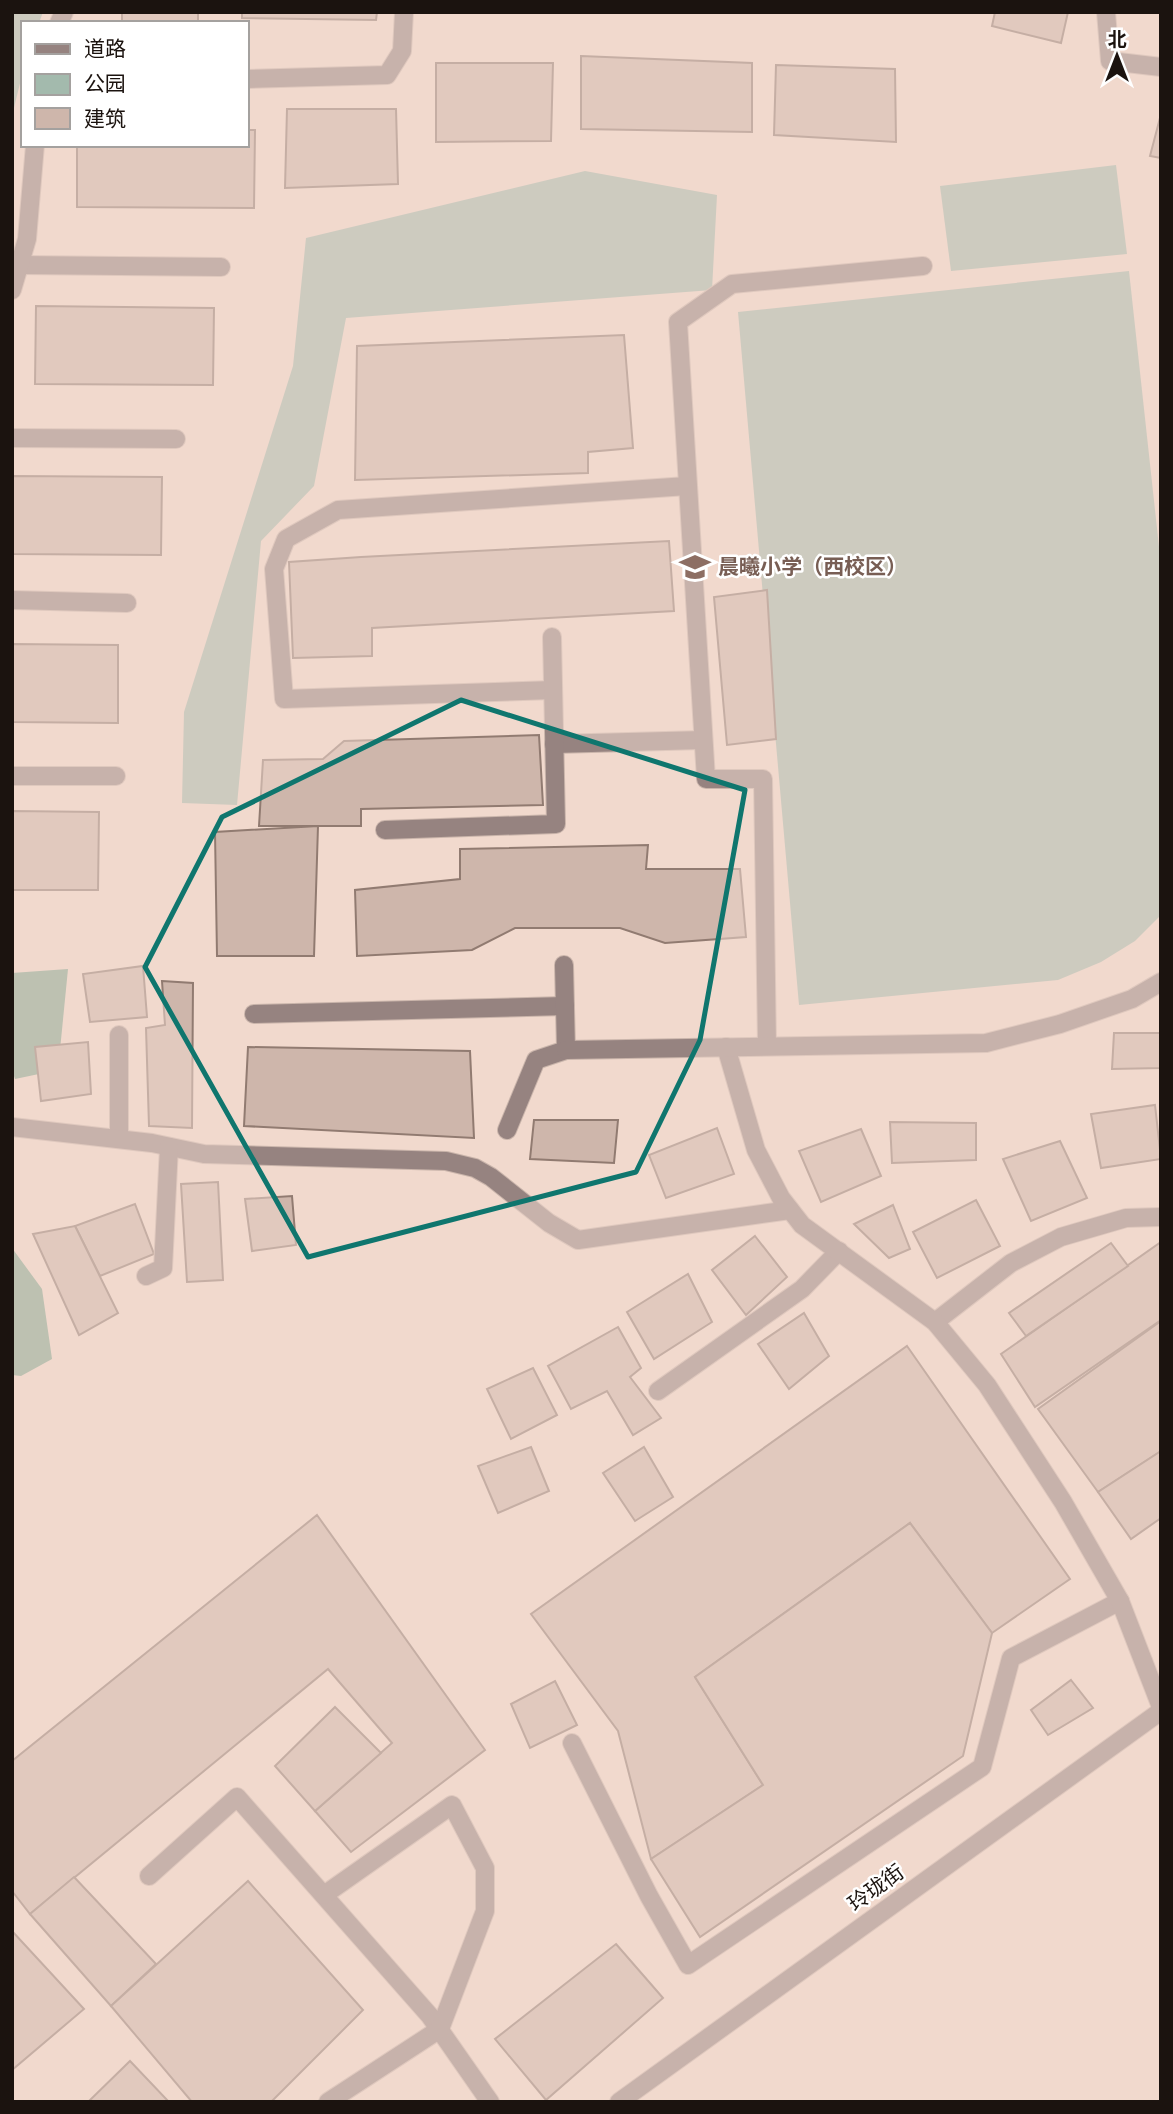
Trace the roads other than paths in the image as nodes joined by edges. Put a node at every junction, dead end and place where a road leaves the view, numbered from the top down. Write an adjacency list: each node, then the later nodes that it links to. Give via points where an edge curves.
1 (404, 12): 4 (street, via 402,51 387,75)
2 (1106, 12): 3 (street, via 1110,61)
3 (1161, 67)
4 (248, 79)
5 (35, 147): 6 (street, via 27,239)
6 (20, 265): 8 (street); 9 (street)
7 (923, 266): 12 (street, via 732,284 678,322)
8 (222, 267)
9 (12, 290)
10 (12, 439): 11 (street)
11 (176, 439)
12 (687, 486): 16 (street, via 338,510 286,539 274,569 284,699); 17 (street)
13 (12, 600): 14 (street)
14 (127, 603)
15 (552, 637): 16 (street)
16 (553, 690): 18 (street)
17 (703, 740): 18 (street); 27 (street, via 706,779 763,779)
18 (554, 744): 21 (street, via 556,824)
19 (12, 776): 20 (street)
20 (116, 776)
21 (385, 830)
22 (564, 965): 24 (street)
23 (1161, 982): 27 (street, via 1132,999 1060,1024 986,1042)
24 (565, 1006): 25 (street); 29 (street)
25 (254, 1014)
26 (119, 1035): 32 (street)
27 (767, 1046): 28 (street)
28 (726, 1047): 29 (street); 34 (street, via 756,1150)
29 (566, 1050): 31 (street, via 536,1060)
30 (12, 1126): 32 (street)
31 (507, 1130)
32 (119, 1139): 33 (street)
33 (169, 1147): 34 (street, via 238,1156 446,1161 491,1177 578,1240); 37 (street, via 163,1268)
34 (790, 1210): 36 (street, via 802,1225)
35 (1161, 1217): 38 (street, via 1126,1218 1061,1237 1010,1263)
36 (839, 1251): 38 (street); 39 (street, via 802,1289)
37 (146, 1276)
38 (935, 1322): 40 (street, via 987,1385)
39 (657, 1391)
40 (1120, 1601): 41 (street); 42 (street, via 1011,1658 982,1767 688,1965)
41 (1161, 1709): 48 (street, 玲珑街)
42 (572, 1743)
43 (149, 1876): 44 (street, via 237,1797)
44 (324, 1895): 45 (street); 45 (street, via 452,1805 485,1868 485,1911)
45 (440, 2029): 46 (street); 47 (street)
46 (328, 2102)
47 (490, 2102)
48 (619, 2102)

